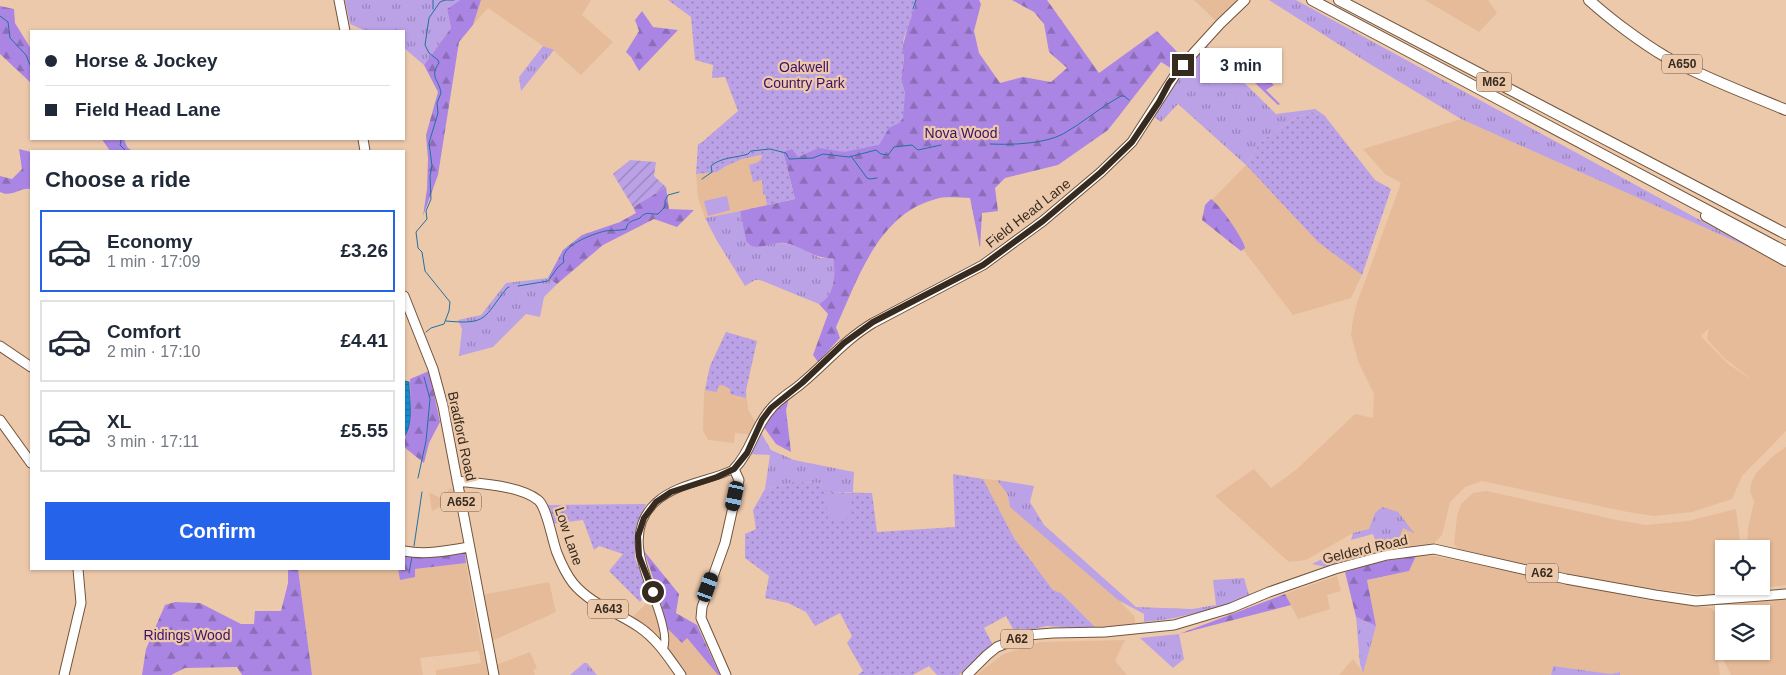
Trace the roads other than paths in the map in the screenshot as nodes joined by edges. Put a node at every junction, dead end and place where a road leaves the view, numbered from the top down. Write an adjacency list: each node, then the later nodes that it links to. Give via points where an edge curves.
1 (340, 0): 6 (main road)
2 (1245, 0): 17 (main road, Field Head Lane, via 1179,69 1138,134 1120,156 1043,221 983,265 873,322 844,343 771,408 747,453)
3 (1312, 0): 8 (highway, M62)
4 (1339, 0): 9 (highway, M62)
5 (1589, 0): 7 (highway, A650, via 1666,57)
6 (345, 30)
7 (1786, 110)
8 (1586, 144): 10 (highway, M62); 11 (highway, M62, via 1630,174)
9 (1786, 234)
10 (1786, 252)
11 (1786, 262)
12 (405, 299): 18 (main road, Bradford Road / A652, via 433,369)
13 (0, 346): 14 (main road)
14 (30, 366)
15 (0, 420): 16 (main road)
16 (30, 462)
17 (734, 469): 23 (street, via 671,492 656,502 644,518 638,536 639,556 662,621 665,635); 27 (main road, via 739,480 725,542 701,618)
18 (457, 481): 19 (main road, Bradford Road / A652); 23 (main road, Low Lane / A643, via 514,490 542,503 562,566 582,592 639,627)
19 (469, 548): 20 (main road, via 436,553); 25 (main road, Bradford Road / A652)
20 (405, 551)
21 (78, 570): 24 (main road, via 81,604)
22 (1786, 594): 28 (main road, Gelderd Road / A62, via 1696,601 1566,579 1434,549 1406,552 1334,569 1231,608 1174,625 1028,635 997,647)
23 (663, 650): 26 (main road, Low Lane / A643)
24 (64, 675)
25 (494, 675)
26 (681, 675)
27 (726, 675)
28 (968, 675)

